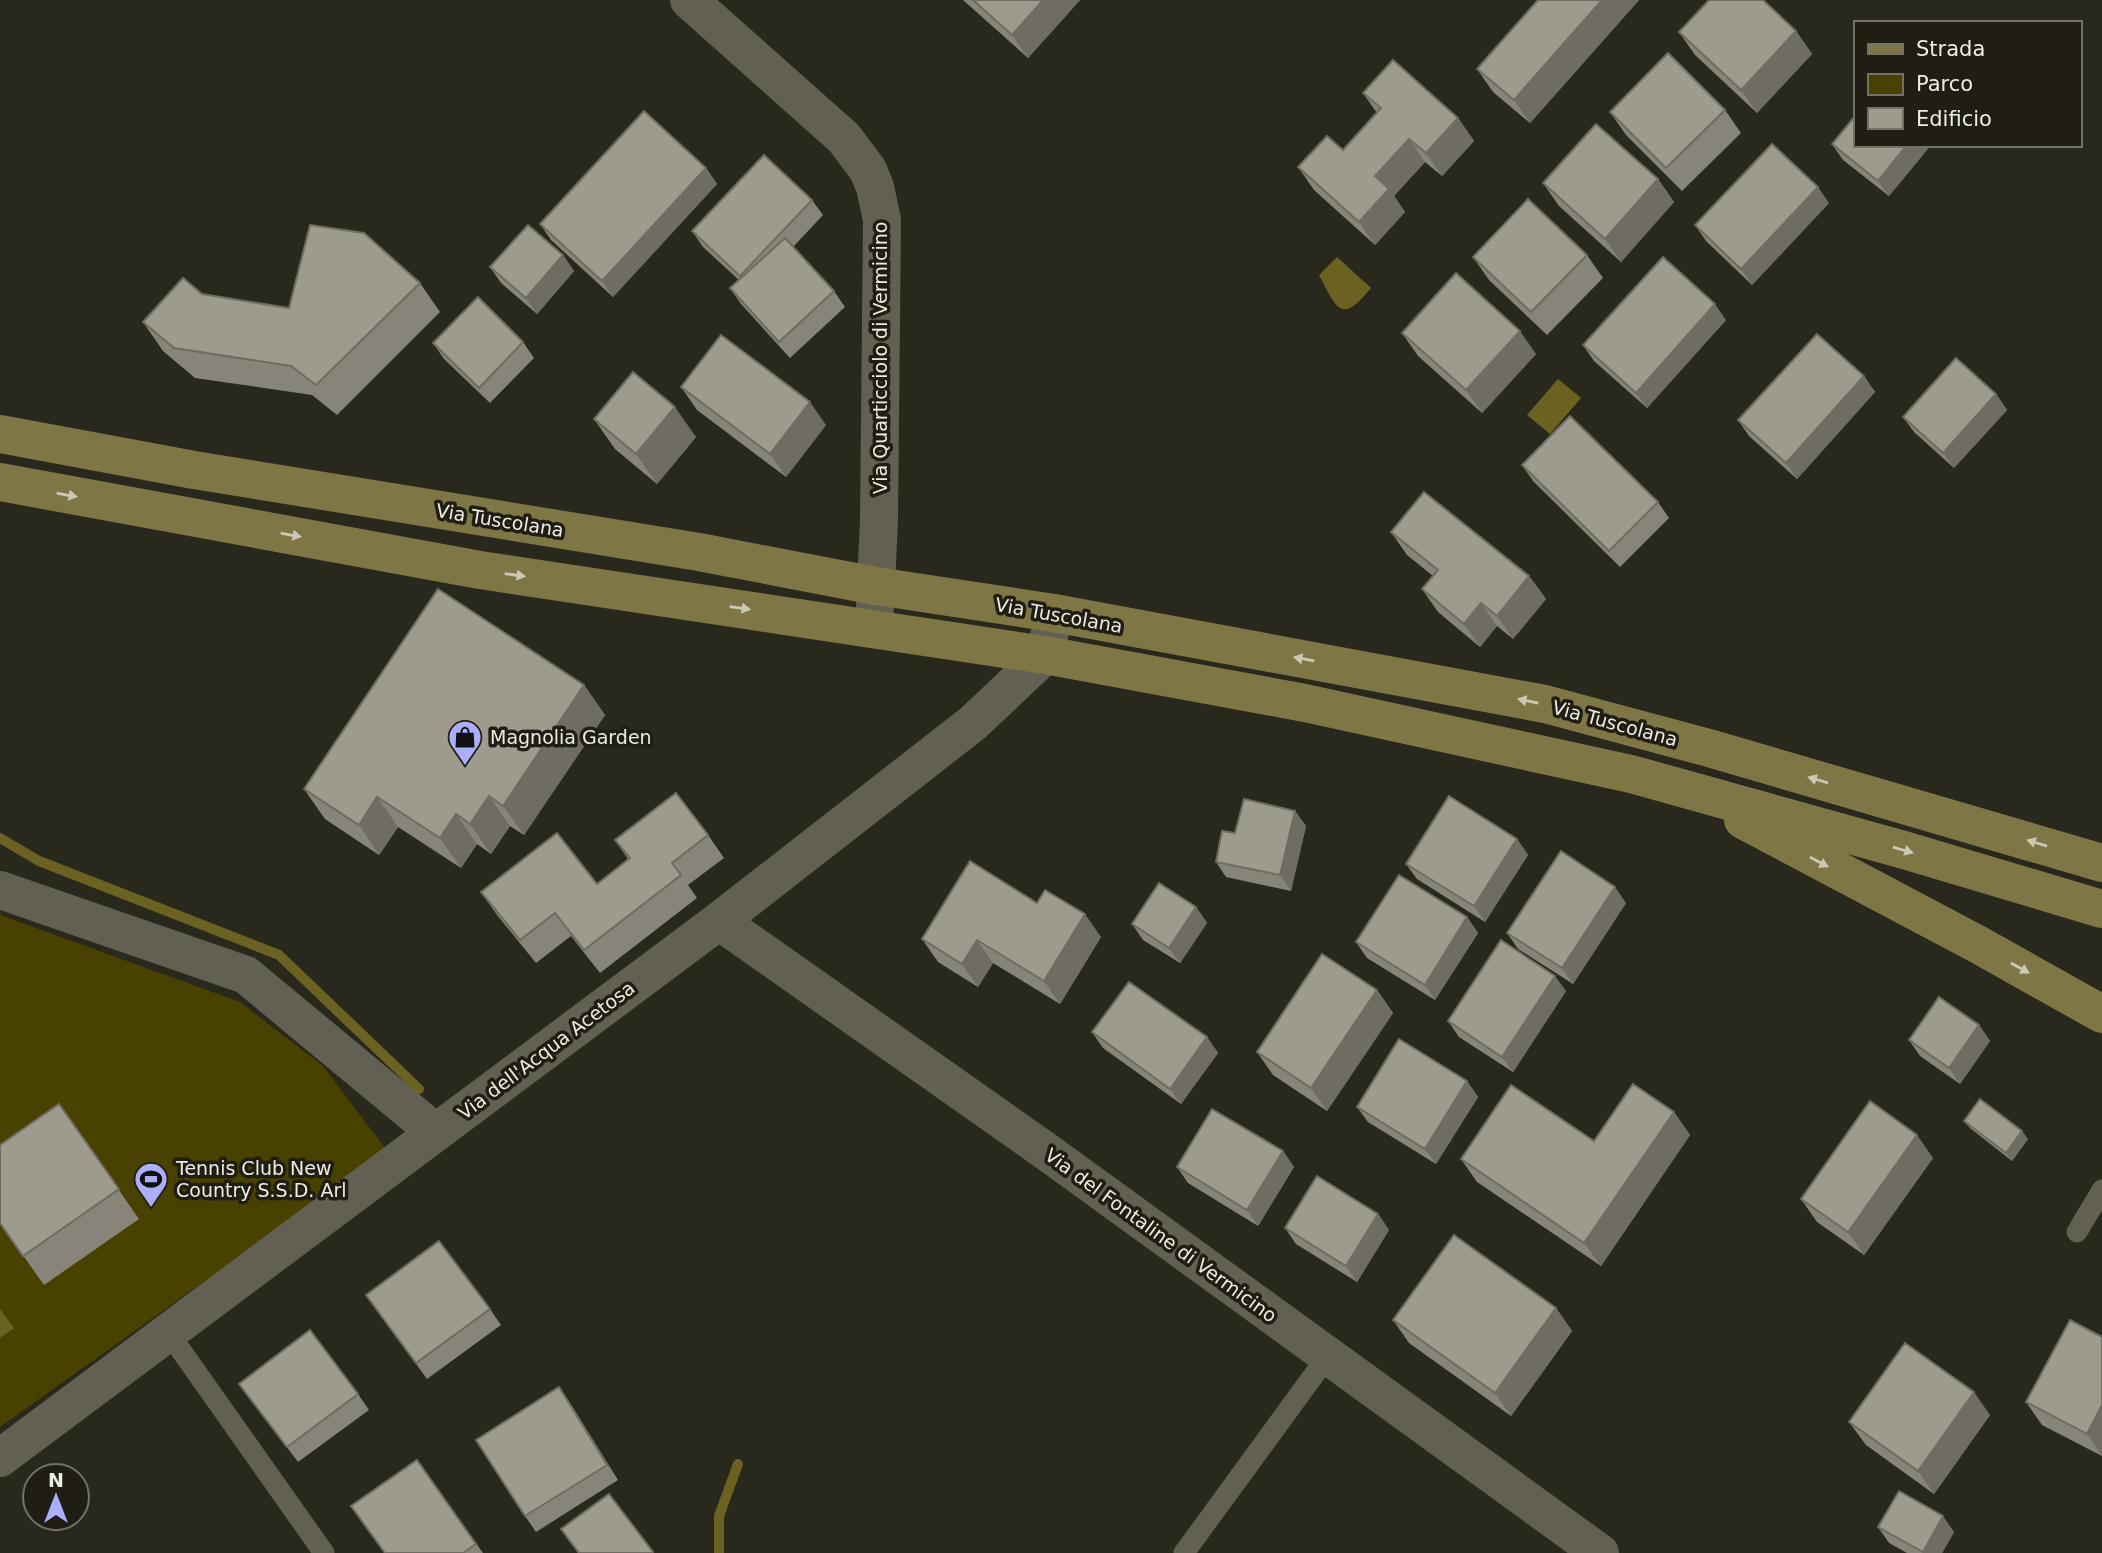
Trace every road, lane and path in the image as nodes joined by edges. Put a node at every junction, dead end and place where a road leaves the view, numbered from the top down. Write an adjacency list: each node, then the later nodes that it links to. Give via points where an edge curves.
1 (689, 0): 4 (street, Via Quarticciolo di Vermicino, via 844,138 859,155 875,187 883,237)
2 (0, 434): 4 (main road, Via Tuscolana)
3 (0, 482): 6 (main road, one-way to 6, via 480,570)
4 (876, 586): 5 (main road, Via Tuscolana); 6 (street, Via Quarticciolo di Vermicino)
5 (1055, 613): 7 (street); 9 (main road, Via Tuscolana, one-way to 5, via 1545,704)
6 (874, 628): 7 (main road)
7 (1045, 655): 8 (main road, via 1305,703); 12 (street, Via dell'Acqua Acetosa, via 973,723)
8 (1696, 792): 11 (main road, one-way to 11); 13 (main road, one-way to 13, via 1771,837)
9 (2102, 863)
10 (0, 890): 14 (street, via 246,975)
11 (2102, 909)
12 (719, 921): 14 (street, Via dell'Acqua Acetosa); 18 (street, Via del Fontaline di Vermicino, via 1036,1144)
13 (2102, 1014)
14 (435, 1132): 17 (street, Via dell'Acqua Acetosa)
15 (2102, 1190): 16 (lane)
16 (2077, 1232)
17 (168, 1332): 19 (street, Via dell'Acqua Acetosa); 20 (lane)
18 (1327, 1357): 21 (lane); 22 (street, Via del Fontaline di Vermicino)
19 (0, 1458)
20 (324, 1553)
21 (1184, 1553)
22 (1600, 1553)

